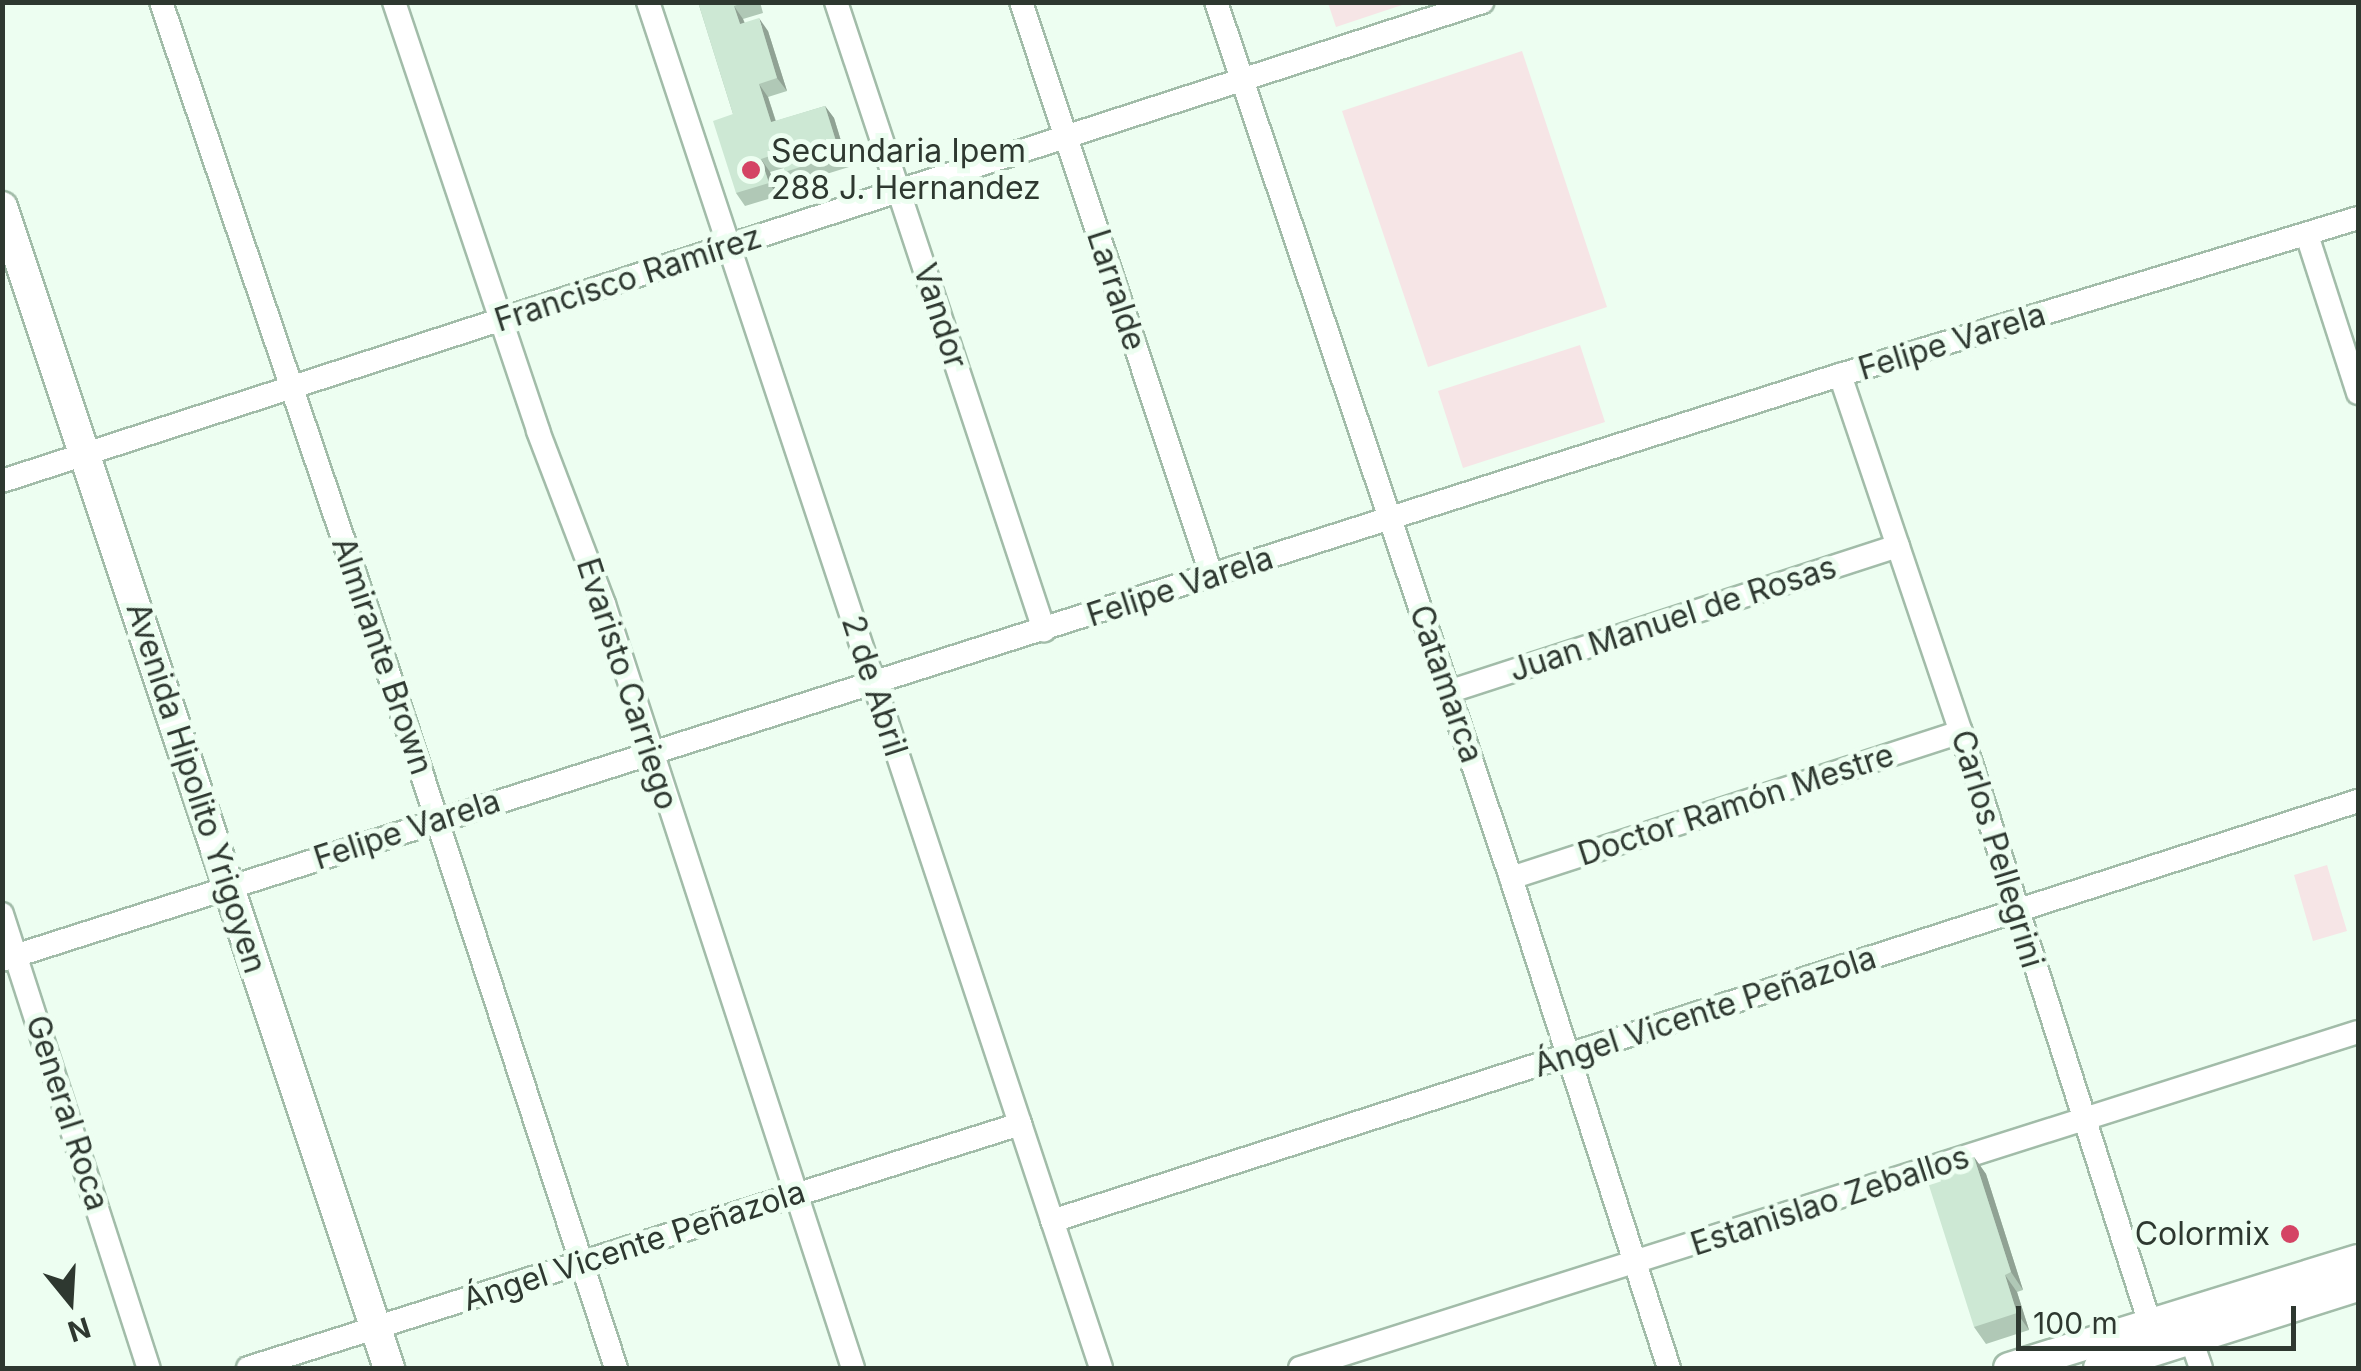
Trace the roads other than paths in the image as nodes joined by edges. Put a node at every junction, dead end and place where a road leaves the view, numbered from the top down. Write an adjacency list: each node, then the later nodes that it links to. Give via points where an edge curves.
1 (162, 2): 19 (street, Almirante Brown)
2 (394, 2): 17 (street, Evaristo Carriego)
3 (648, 2): 15 (street, 2 de Abril)
4 (836, 2): 11 (street, Vandor)
5 (1021, 2): 10 (street, Larralde)
6 (1216, 2): 9 (street, Catamarca)
7 (1482, 2): 8 (street, Francisco Ramírez)
8 (1440, 9): 9 (street, Francisco Ramírez)
9 (1242, 80): 10 (street, Francisco Ramírez); 23 (street, Catamarca)
10 (1067, 139): 11 (street, Francisco Ramírez); 25 (street, Larralde)
11 (899, 193): 15 (street, Francisco Ramírez); 26 (street, Vandor)
12 (2, 207): 21 (main road, Avenida Hipolito Yrigoyen)
13 (2358, 218): 14 (street, Felipe Varela)
14 (2307, 236): 18 (street, Felipe Varela); 20 (street)
15 (729, 246): 17 (street, Francisco Ramírez); 27 (street, 2 de Abril)
16 (2, 262): 21 (main road, Avenida Hipolito Yrigoyen)
17 (500, 320): 19 (street, Francisco Ramírez); 30 (street, Evaristo Carriego, via 604,604)
18 (1840, 375): 23 (street, Felipe Varela); 24 (street, Carlos Pellegrini)
19 (290, 388): 21 (street, Francisco Ramírez); 32 (street, Almirante Brown)
20 (2358, 393)
21 (76, 458): 22 (street, Francisco Ramírez); 34 (main road, Avenida Hipolito Yrigoyen)
22 (2, 481)
23 (1390, 519): 25 (street, Felipe Varela); 28 (street, Catamarca)
24 (1898, 546): 28 (street, Juan Manuel de Rosas); 29 (street, Carlos Pellegrini)
25 (1212, 577): 26 (street, Felipe Varela)
26 (1044, 630): 27 (street, Felipe Varela)
27 (874, 685): 30 (street, Felipe Varela); 41 (street, 2 de Abril)
28 (1448, 692): 33 (street, Catamarca)
29 (1961, 732): 33 (street, Doctor Ramón Mestre); 35 (street, Carlos Pellegrini)
30 (650, 755): 32 (street, Felipe Varela); 42 (street, Evaristo Carriego)
31 (2358, 801): 35 (street, Ángel Vicente Peñazola)
32 (437, 820): 34 (street, Felipe Varela); 45 (street, Almirante Brown)
33 (1511, 878): 39 (street, Catamarca)
34 (220, 890): 37 (street, Felipe Varela); 49 (main road, Avenida Hipolito Yrigoyen)
35 (2016, 910): 39 (street, Ángel Vicente Peñazola); 40 (street, Carlos Pellegrini)
36 (2, 914): 37 (street, General Roca)
37 (9, 958): 51 (street, General Roca)
38 (2358, 1032): 40 (street, Estanislao Zeballos)
39 (1565, 1058): 43 (street, Ángel Vicente Peñazola); 46 (street, Catamarca)
40 (2082, 1120): 46 (street, Estanislao Zeballos); 48 (street, Carlos Pellegrini)
41 (1020, 1124): 42 (street, Ángel Vicente Peñazola); 43 (street, 2 de Abril)
42 (796, 1195): 45 (street, Ángel Vicente Peñazola); 56 (street, Evaristo Carriego)
43 (1052, 1220): 57 (street, 2 de Abril)
44 (2358, 1260): 48 (main road)
45 (580, 1262): 49 (street, Ángel Vicente Peñazola); 55 (street, Almirante Brown)
46 (1634, 1264): 58 (street, Estanislao Zeballos); 59 (street, Catamarca)
47 (2358, 1286): 50 (main road)
48 (2150, 1324): 60 (main road)
49 (366, 1331): 52 (street, Ángel Vicente Peñazola); 53 (main road, Avenida Hipolito Yrigoyen); 54 (main road, Avenida Hipolito Yrigoyen)
50 (2196, 1354): 61 (main road)
51 (149, 1368)
52 (248, 1368)
53 (368, 1368)
54 (389, 1368)
55 (616, 1368)
56 (853, 1368)
57 (1101, 1368)
58 (1300, 1368)
59 (1668, 1368)
60 (2009, 1368)
61 (2099, 1368)

